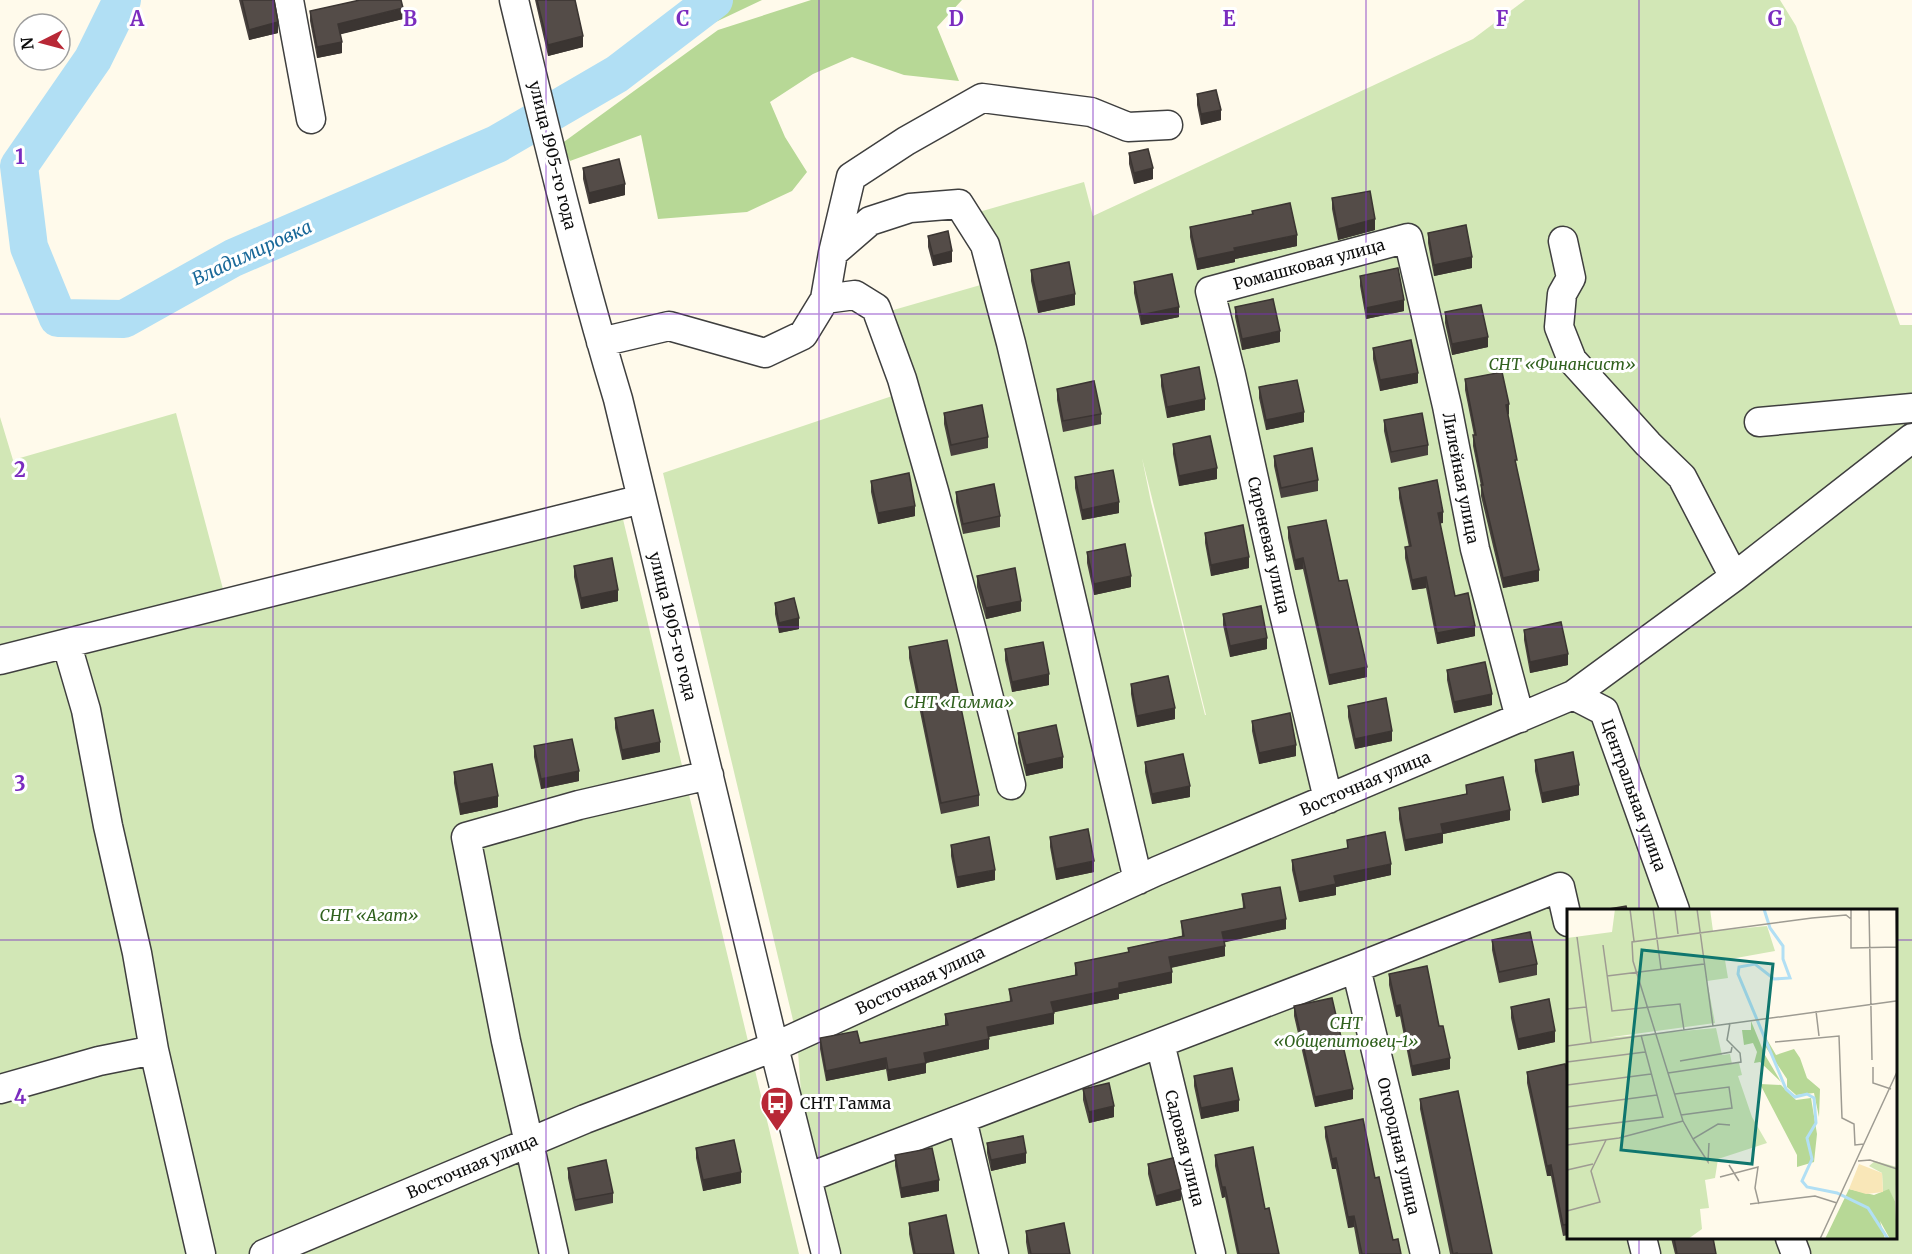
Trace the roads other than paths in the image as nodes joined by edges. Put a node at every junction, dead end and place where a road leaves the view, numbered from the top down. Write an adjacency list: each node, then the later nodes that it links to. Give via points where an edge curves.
1 (289, 0): 3 (street)
2 (514, 0): 10 (street, улица 1905-го года)
3 (311, 119)
4 (1168, 125): 7 (street, via 1128,127 1091,112 982,98 851,177)
5 (1408, 238): 8 (street, Ромашковая улица); 19 (street, Лилейная улица, via 1448,406 1474,549)
6 (1563, 241): 15 (street, via 1571,278 1562,294 1559,327 1572,360 1682,477)
7 (833, 253): 9 (street); 23 (street, via 870,221 910,208 959,204 985,245)
8 (1210, 291): 22 (street, Сиреневая улица)
9 (825, 299): 10 (street, via 803,335 765,353 669,326); 21 (street, via 855,296 876,308 902,379)
10 (601, 342): 14 (street, улица 1905-го года)
11 (1912, 408): 12 (street)
12 (1759, 422)
13 (1912, 438): 15 (street, Восточная улица)
14 (642, 499): 16 (street); 20 (street, улица 1905-го года)
15 (1734, 577): 18 (street, Восточная улица)
16 (67, 645): 17 (street); 29 (street, via 86,710)
17 (0, 660)
18 (1573, 695): 19 (street, Восточная улица); 24 (street, Центральная улица, via 1604,711)
19 (1520, 718): 22 (street, Восточная улица)
20 (708, 775): 28 (street, улица 1905-го года); 32 (street, via 579,804 466,837)
21 (1011, 785)
22 (1328, 799): 23 (street, Восточная улица)
23 (1138, 880): 28 (street, Восточная улица)
24 (1676, 909)
25 (1567, 914): 26 (street, via 1560,887)
26 (1356, 968): 27 (street); 42 (street, Огородная улица)
27 (1160, 1043): 31 (street); 41 (street, Садовая улица)
28 (774, 1047): 32 (street, Восточная улица); 33 (street, улица 1905-го года)
29 (154, 1050): 30 (street); 36 (street)
30 (0, 1089)
31 (962, 1119): 33 (street); 40 (street)
32 (528, 1143): 37 (street, Восточная улица); 38 (street)
33 (807, 1178): 39 (street, улица 1905-го года)
34 (1642, 1239): 43 (street)
35 (1790, 1239): 44 (street)
36 (201, 1254)
37 (264, 1254)
38 (554, 1254)
39 (826, 1254)
40 (994, 1254)
41 (1211, 1254)
42 (1425, 1254)
43 (1646, 1254)
44 (1796, 1254)

